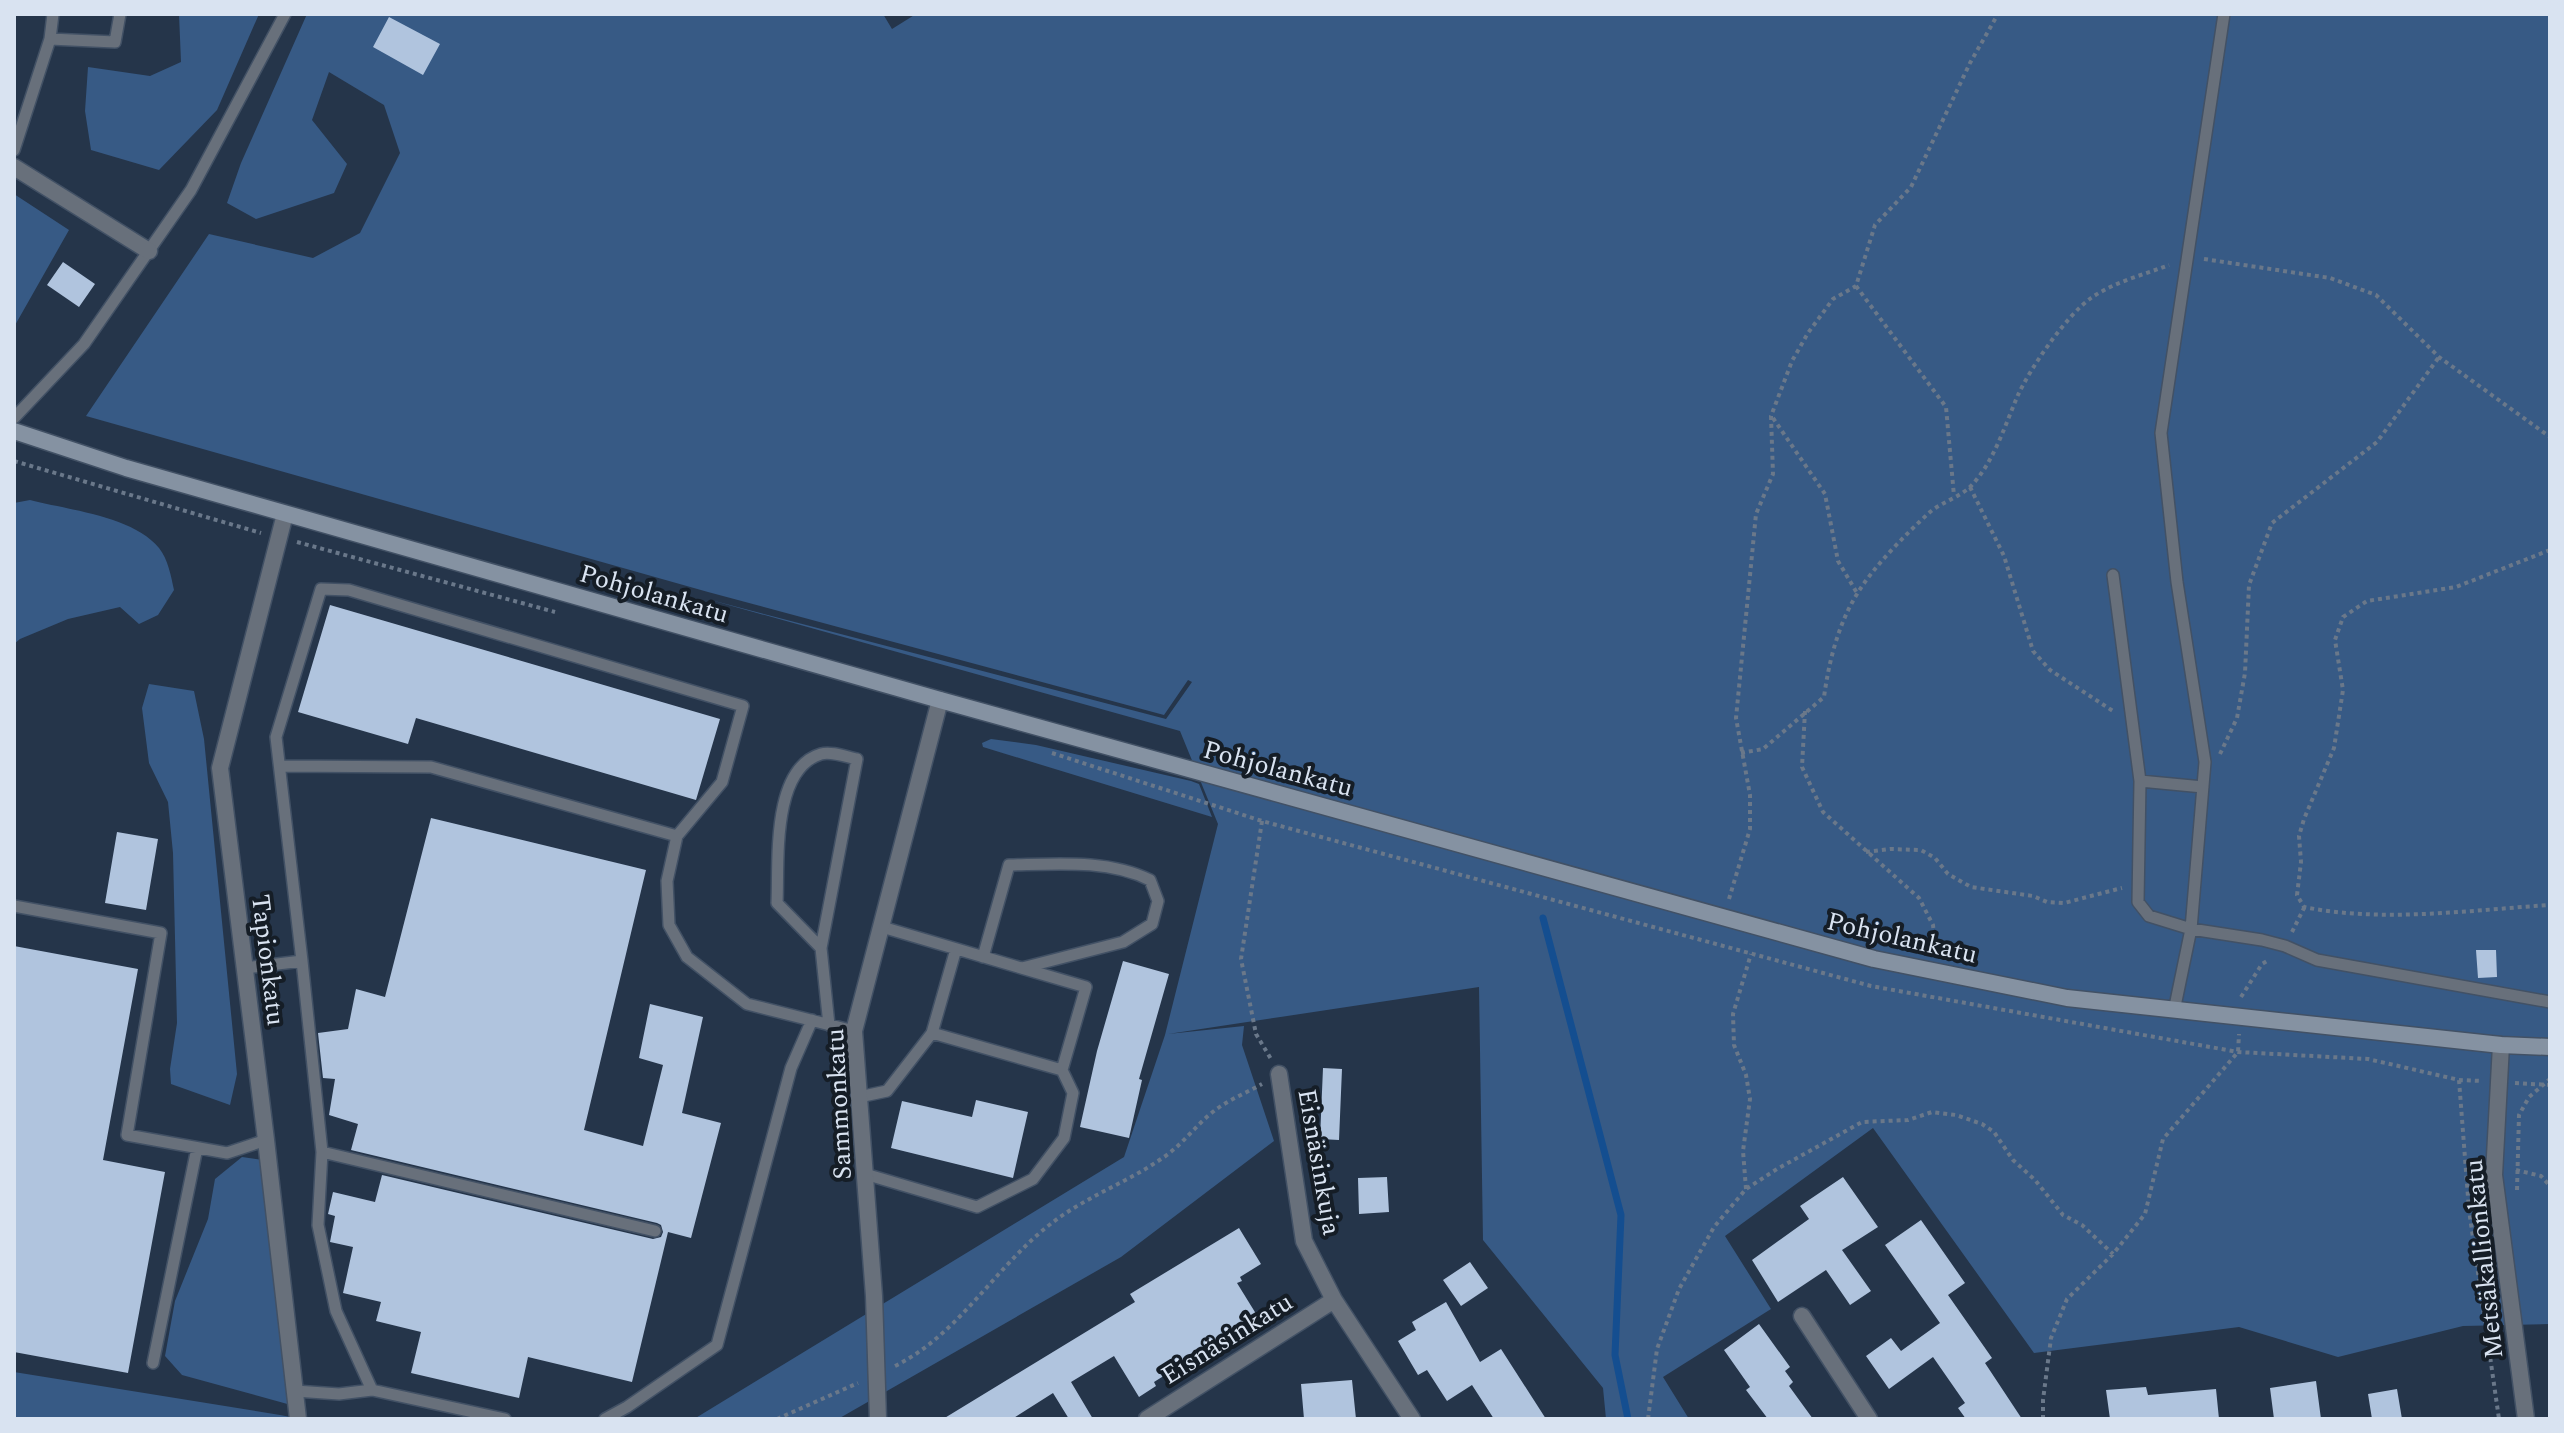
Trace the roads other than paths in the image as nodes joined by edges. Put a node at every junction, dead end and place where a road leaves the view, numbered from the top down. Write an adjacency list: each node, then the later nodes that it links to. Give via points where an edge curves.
1 (53, 14): 5 (lane)
2 (120, 14): 5 (lane, via 115,42)
3 (285, 14): 8 (lane, via 191,190)
4 (2224, 14): 16 (lane, via 2161,433 2205,762)
5 (50, 39): 6 (lane)
6 (14, 150)
7 (14, 167): 8 (street)
8 (149, 251): 9 (lane, via 84,344)
9 (14, 418)
10 (14, 431): 11 (main road, Pohjolankatu)
11 (285, 514): 13 (main road, Pohjolankatu); 25 (street, Tapionkatu, via 220,768)
12 (2113, 575): 15 (lane)
13 (940, 700): 19 (street, Sammonkatu); 28 (main road, Pohjolankatu, via 1874,959 2067,998)
14 (280, 766): 17 (lane, via 431,767); 17 (lane, via 276,737 321,589 349,590 743,706 722,782); 24 (lane)
15 (2140, 781): 16 (lane); 20 (lane, via 2138,902 2149,916)
16 (2203, 787): 20 (lane)
17 (677, 836): 29 (lane, via 667,881 669,925 687,957 747,1004)
18 (14, 906): 39 (lane, via 161,933 127,1135)
19 (882, 927): 22 (lane); 31 (street, Sammonkatu)
20 (2191, 929): 27 (lane, via 2262,940 2317,960); 28 (lane)
21 (821, 948): 21 (lane, via 857,759 824,753 799,768 783,801 777,903); 30 (lane)
22 (956, 949): 23 (lane); 32 (lane)
23 (983, 957): 26 (lane); 26 (lane, via 1009,865 1111,868 1150,880 1158,901 1152,924 1123,942)
24 (302, 961): 25 (lane); 40 (lane)
25 (245, 968): 38 (street, Tapionkatu)
26 (1022, 968): 35 (lane, via 1086,987)
27 (2550, 1002)
28 (2174, 1011): 33 (main road, Pohjolankatu)
29 (812, 1020): 30 (lane); 50 (lane, via 791,1068 717,1345)
30 (829, 1025): 31 (lane)
31 (854, 1031): 37 (street, Sammonkatu)
32 (932, 1033): 35 (lane); 37 (lane, via 887,1091)
33 (2501, 1045): 34 (main road, Pohjolankatu); 55 (street, Metsäkallionkatu, via 2494,1175)
34 (2550, 1047)
35 (1062, 1070): 41 (lane, via 1073,1093 1064,1138 1033,1179 977,1207)
36 (1279, 1074): 43 (street, Eisnäsinkuja, via 1304,1241)
37 (859, 1097): 41 (street, Sammonkatu)
38 (266, 1140): 39 (lane, via 227,1153); 47 (street, Tapionkatu)
39 (197, 1148): 45 (lane)
40 (322, 1152): 42 (lane); 46 (lane, via 318,1225 330,1283 336,1311)
41 (865, 1174): 51 (street, Sammonkatu)
42 (655, 1231)
43 (1334, 1300): 52 (street, Eisnäsinkatu); 53 (street, Eisnäsinkuja)
44 (1802, 1316): 54 (street)
45 (153, 1363)
46 (372, 1390): 47 (lane); 49 (lane)
47 (295, 1391): 48 (street, Tapionkatu)
48 (298, 1419)
49 (505, 1419)
50 (605, 1419)
51 (878, 1419)
52 (1147, 1419)
53 (1412, 1419)
54 (1869, 1419)
55 (2526, 1419)

